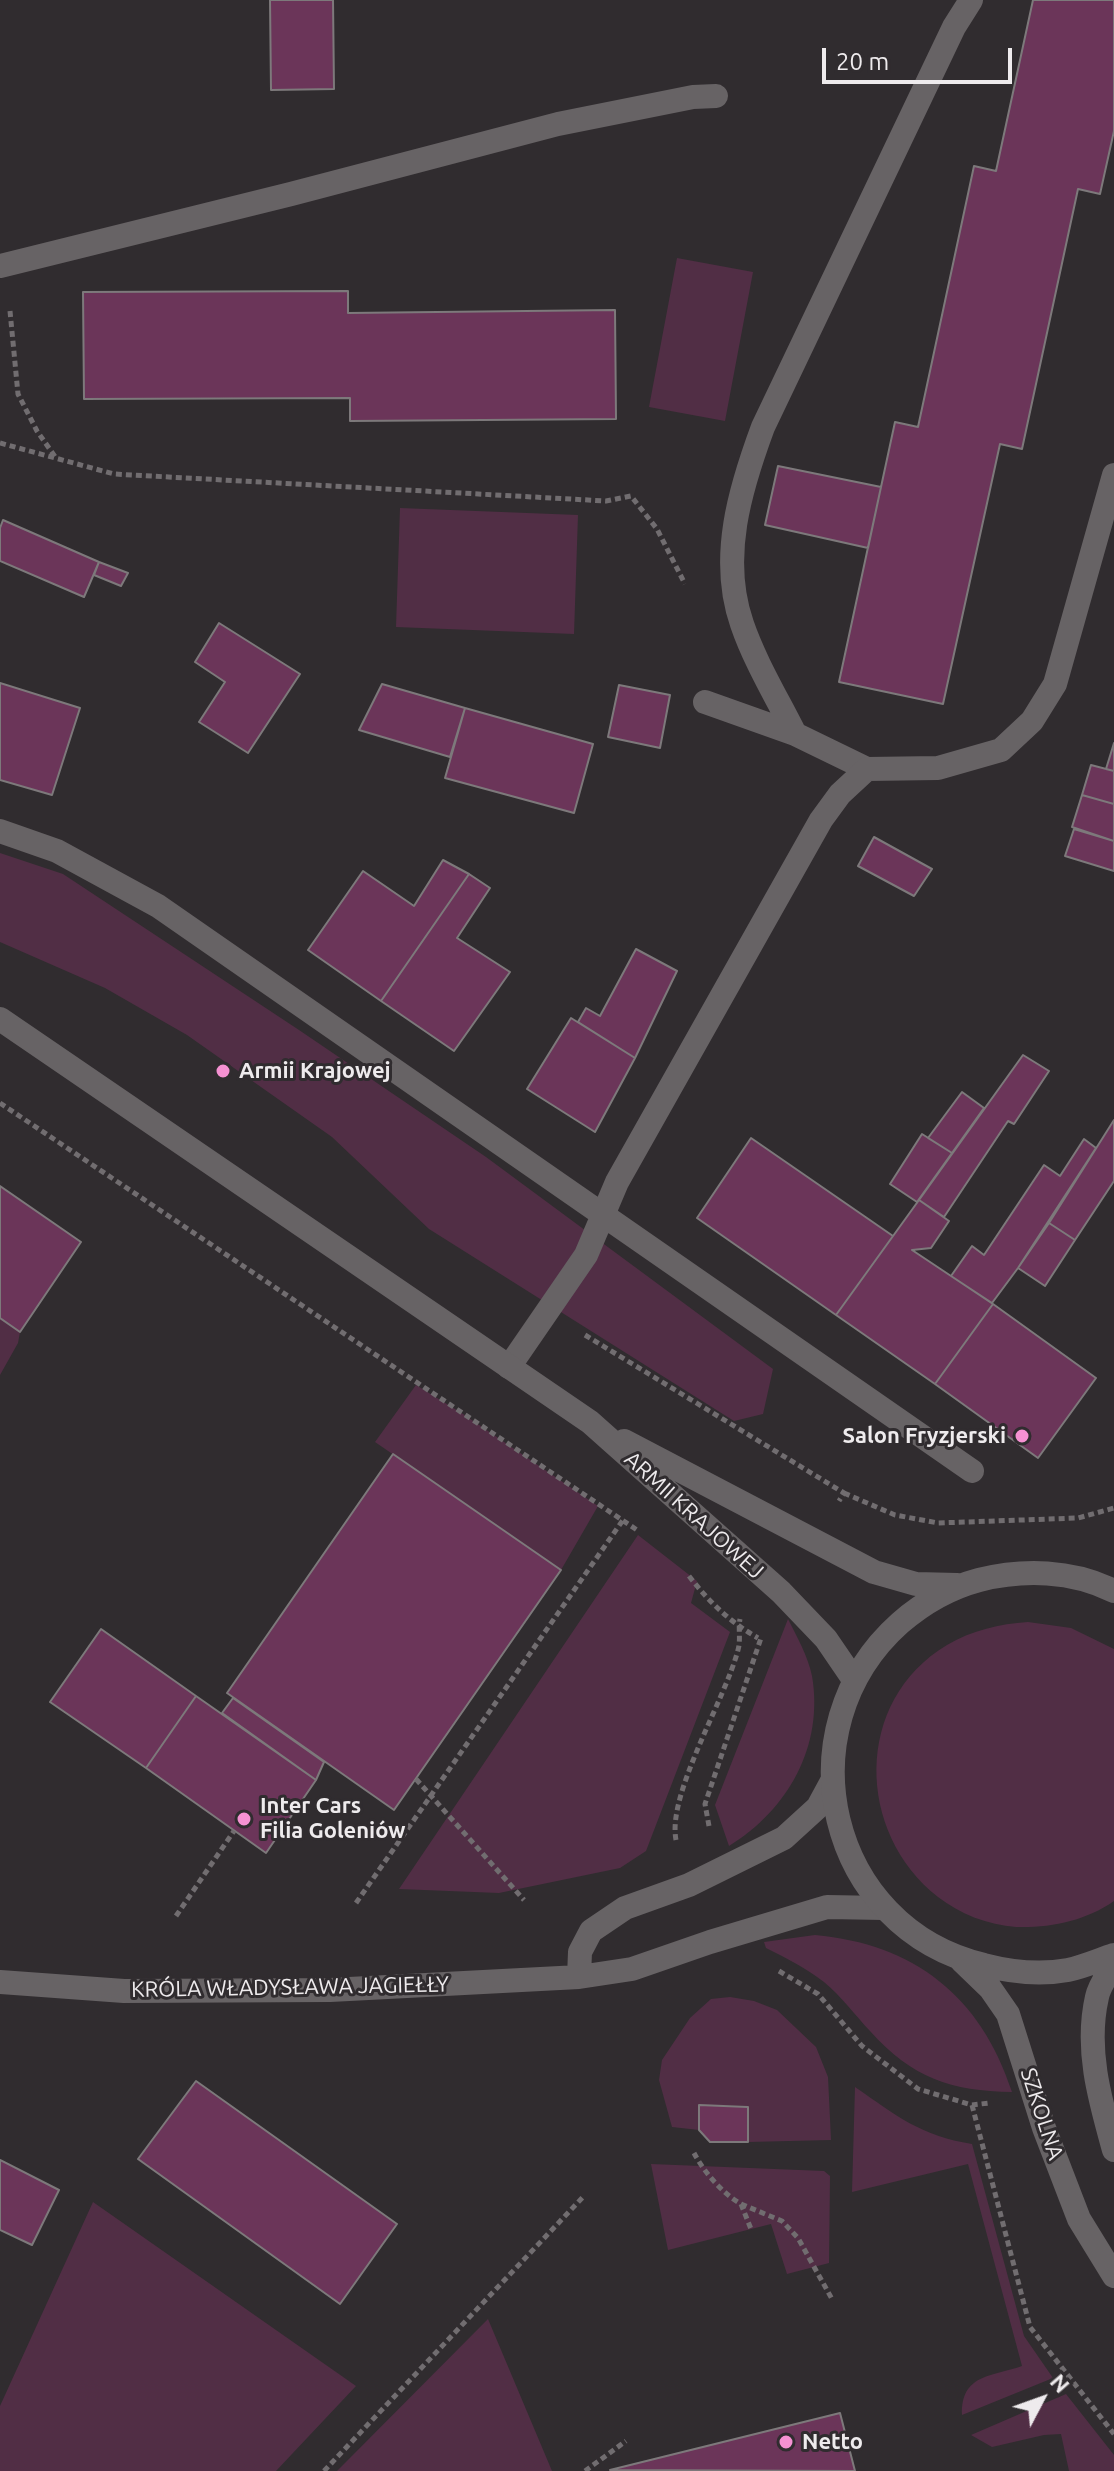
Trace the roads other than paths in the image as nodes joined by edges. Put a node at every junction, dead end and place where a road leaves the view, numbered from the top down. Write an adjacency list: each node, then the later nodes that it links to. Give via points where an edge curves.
1 (971, 0): 6 (street, via 763,427 742,483 732,541 741,622)
2 (716, 96): 3 (street, via 558,124)
3 (4, 264)
4 (1114, 475): 7 (street, via 1055,684 1032,721 1001,750 938,768)
5 (705, 702): 6 (street)
6 (795, 734): 7 (street)
7 (867, 769): 10 (street, via 821,820 617,1182)
8 (0, 831): 10 (street, via 57,851 158,906)
9 (0, 1019): 11 (street, ARMII KRAJOWEJ)
10 (605, 1214): 11 (street, via 586,1255); 13 (street)
11 (509, 1367): 12 (street, ARMII KRAJOWEJ)
12 (590, 1422): 14 (street, via 874,1572 916,1584); 16 (street, ARMII KRAJOWEJ, via 781,1592 826,1639)
13 (972, 1471)
14 (960, 1585): 15 (street, via 1007,1573 1055,1573); 16 (street, via 916,1608 881,1640)
15 (1110, 1586)
16 (854, 1680): 17 (street, via 835,1731)
17 (831, 1783): 18 (street, via 839,1828 857,1870); 22 (street, via 818,1807 784,1838 689,1885 625,1908 591,1931 580,1952)
18 (884, 1908): 20 (street, via 919,1938); 22 (street, KRÓLA WŁADYSŁAWA JAGIEŁŁY, via 827,1907 632,1969)
19 (1114, 1955): 20 (street, via 1067,1970 1013,1972)
20 (960, 1959): 25 (street, SZKOLNA, via 1008,2014 1079,2219)
21 (1114, 1964): 24 (street, via 1097,1994 1092,2048)
22 (579, 1977): 23 (street, KRÓLA WŁADYSŁAWA JAGIEŁŁY, via 315,1990 124,1991)
23 (0, 1982)
24 (1114, 2150)
25 (1114, 2276)

